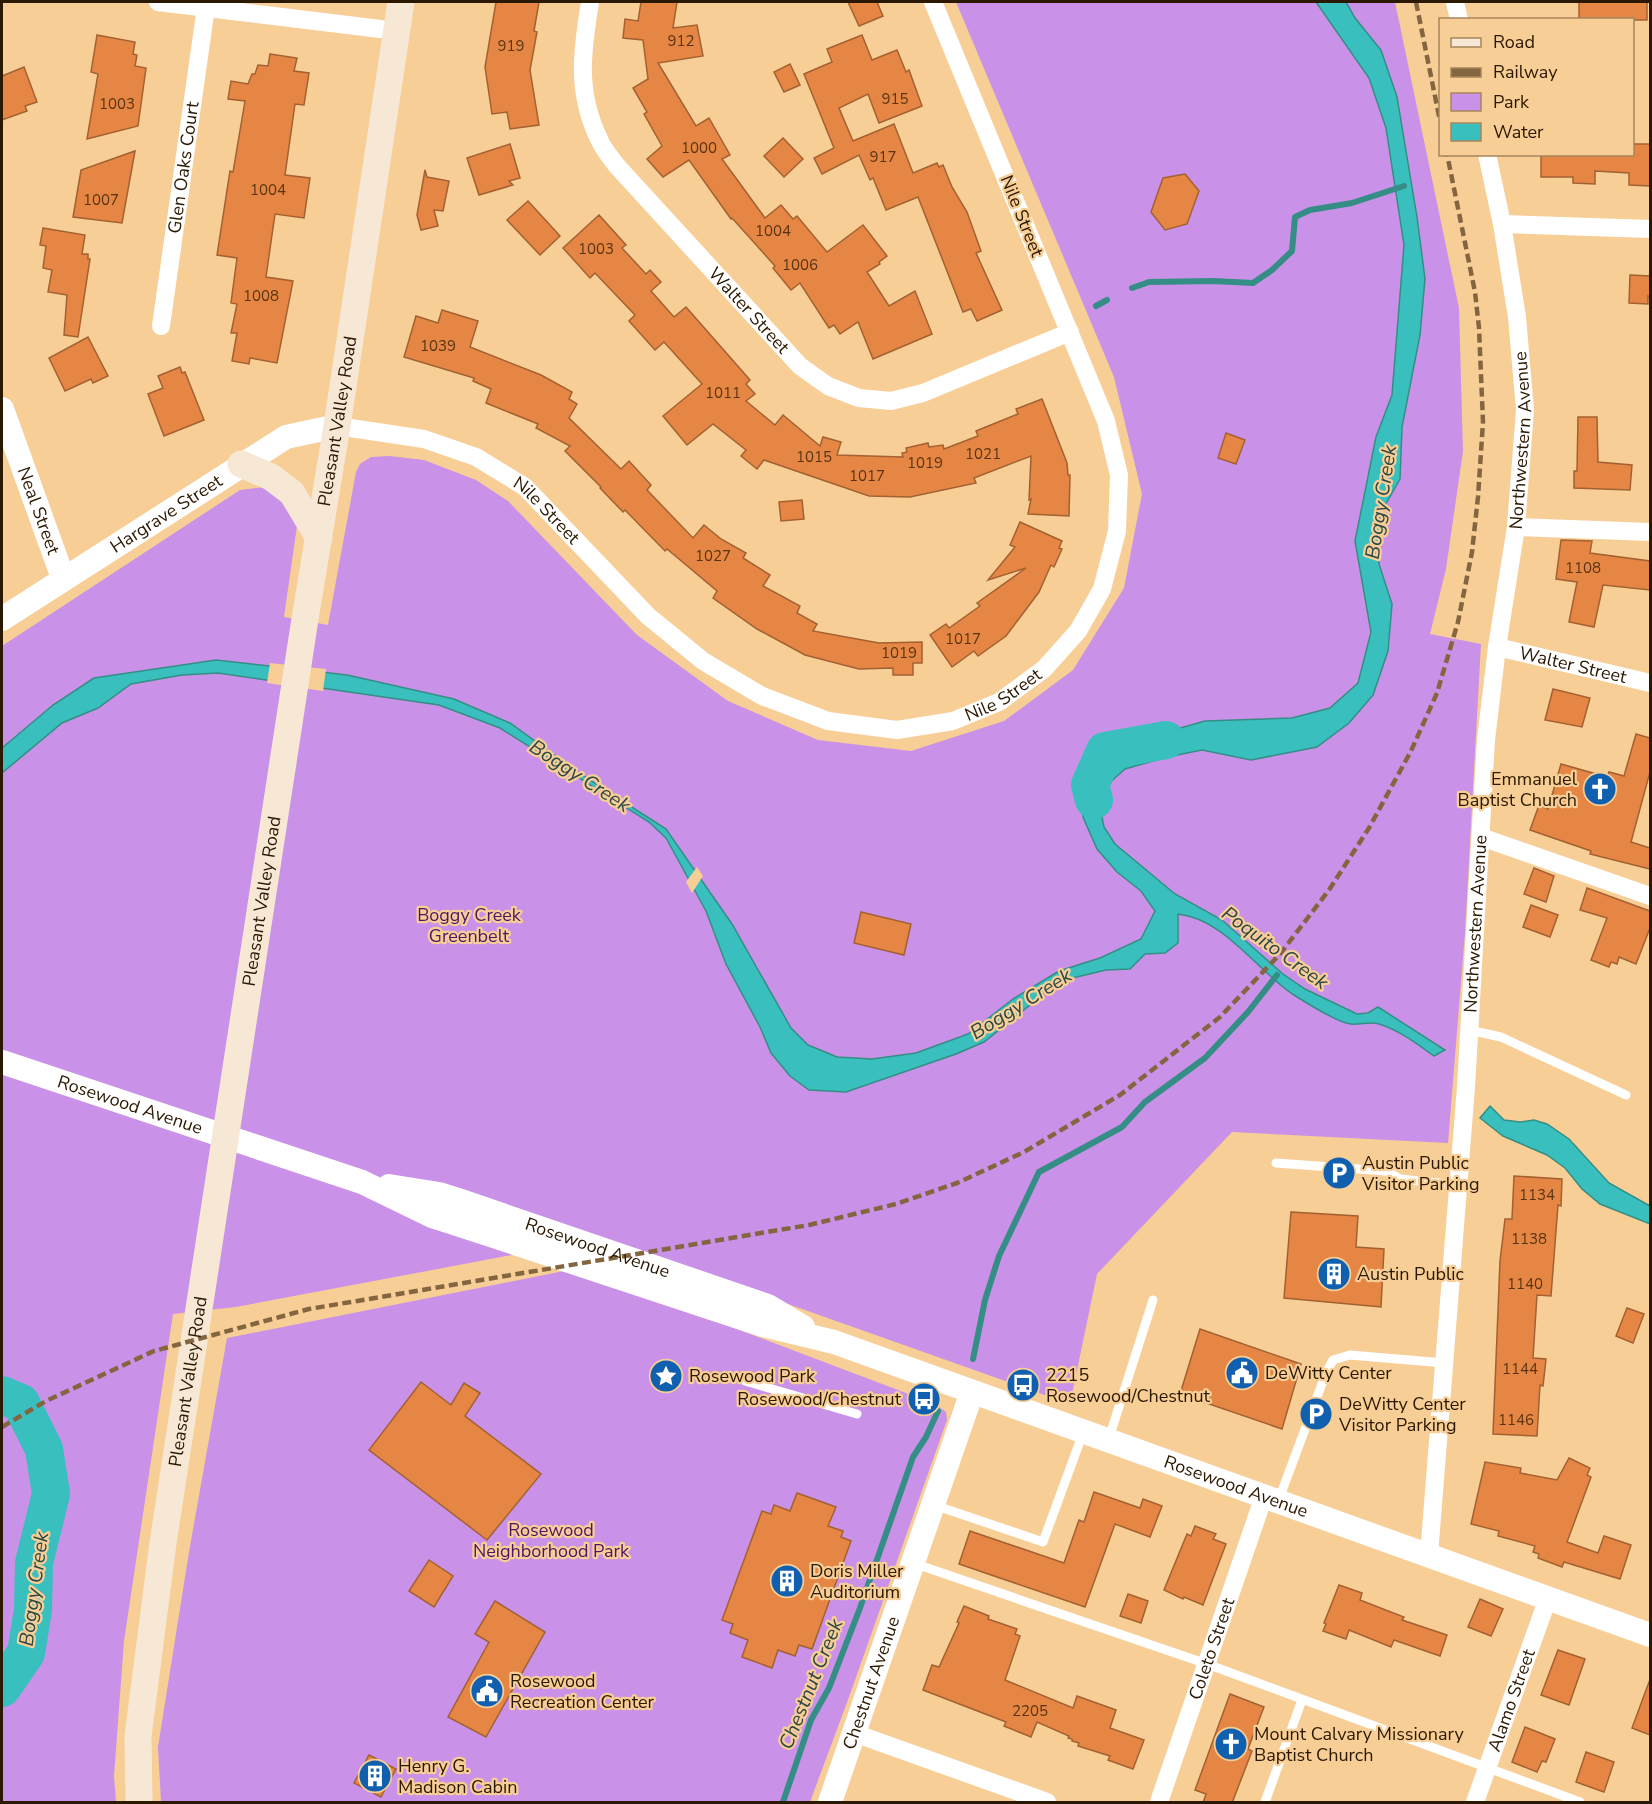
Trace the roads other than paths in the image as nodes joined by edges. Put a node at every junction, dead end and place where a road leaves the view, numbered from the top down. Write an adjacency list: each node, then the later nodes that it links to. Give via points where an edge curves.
1 (158, 2): 6 (street)
2 (401, 2): 8 (main road, Pleasant Valley Road)
3 (590, 2): 13 (street, Walter Street, via 582,68 585,104 599,140 616,166 792,357 828,386 859,398 891,401 923,393)
4 (933, 2): 13 (street, Nile Street)
5 (1455, 2): 7 (street)
6 (206, 7): 8 (street); 12 (street, Glen Oaks Court)
7 (1459, 18)
8 (397, 31): 15 (main road, Pleasant Valley Road)
9 (1487, 156): 10 (street, Northwestern Avenue)
10 (1502, 224): 11 (street); 17 (street, Northwestern Avenue, via 1517,317 1525,410)
11 (1650, 229)
12 (162, 326)
13 (1070, 332): 15 (street, Nile Street, via 1106,421 1119,475 1117,531 1102,589 1078,631 1044,669 999,702 953,721 897,730 828,721 762,696 703,661 648,616 525,487 476,457 424,438)
14 (2, 409): 20 (street, Neal Street)
15 (337, 426): 16 (street, Hargrave Street, via 286,437); 19 (main road, Pleasant Valley Road)
16 (241, 464): 19 (main road, via 271,477 292,493); 20 (street, Hargrave Street)
17 (1516, 527): 18 (street); 22 (street, Northwestern Avenue)
18 (1650, 532)
19 (319, 538): 48 (main road, Pleasant Valley Road, via 163,1543 138,1736)
20 (63, 578): 21 (street, Hargrave Street)
21 (2, 619)
22 (1497, 647): 23 (street, Walter Street); 24 (street, Northwestern Avenue, via 1486,740)
23 (1650, 683)
24 (1481, 837): 25 (street); 26 (street, Northwestern Avenue)
25 (1650, 896)
26 (1469, 1030): 28 (lane, via 1501,1037); 30 (street, Northwestern Avenue)
27 (2, 1062): 34 (street, Rosewood Avenue, via 362,1182 461,1201 768,1306 824,1338)
28 (1626, 1095)
29 (1276, 1163): 30 (lane, via 1386,1171 1400,1179)
30 (1458, 1185): 32 (street, Northwestern Avenue)
31 (1153, 1300): 37 (lane)
32 (1444, 1363): 38 (lane, via 1350,1355 1333,1360); 40 (street, Northwestern Avenue)
33 (745, 1382): 35 (lane)
34 (972, 1392): 36 (street, Rosewood Avenue); 39 (street, Chestnut Avenue)
35 (857, 1414)
36 (1083, 1432): 37 (street, Rosewood Avenue); 39 (lane, via 1043,1542)
37 (1108, 1441): 38 (street, Rosewood Avenue)
38 (1271, 1498): 40 (street, Rosewood Avenue); 44 (street, Coleto Street)
39 (934, 1505): 41 (street, Chestnut Avenue)
40 (1429, 1555): 42 (street, Rosewood Avenue)
41 (913, 1563): 44 (lane); 46 (street, Chestnut Avenue)
42 (1548, 1599): 43 (street, Rosewood Avenue); 47 (street, Alamo Street)
43 (1650, 1635)
44 (1207, 1664): 45 (lane); 51 (street, Coleto Street)
45 (1302, 1700): 47 (lane); 52 (lane)
46 (854, 1733): 49 (street, Chestnut Avenue); 50 (street)
47 (1487, 1769): 53 (street, Alamo Street); 54 (lane)
48 (139, 1803)
49 (830, 1803)
50 (1047, 1803)
51 (1159, 1803)
52 (1265, 1803)
53 (1474, 1803)
54 (1580, 1803)

